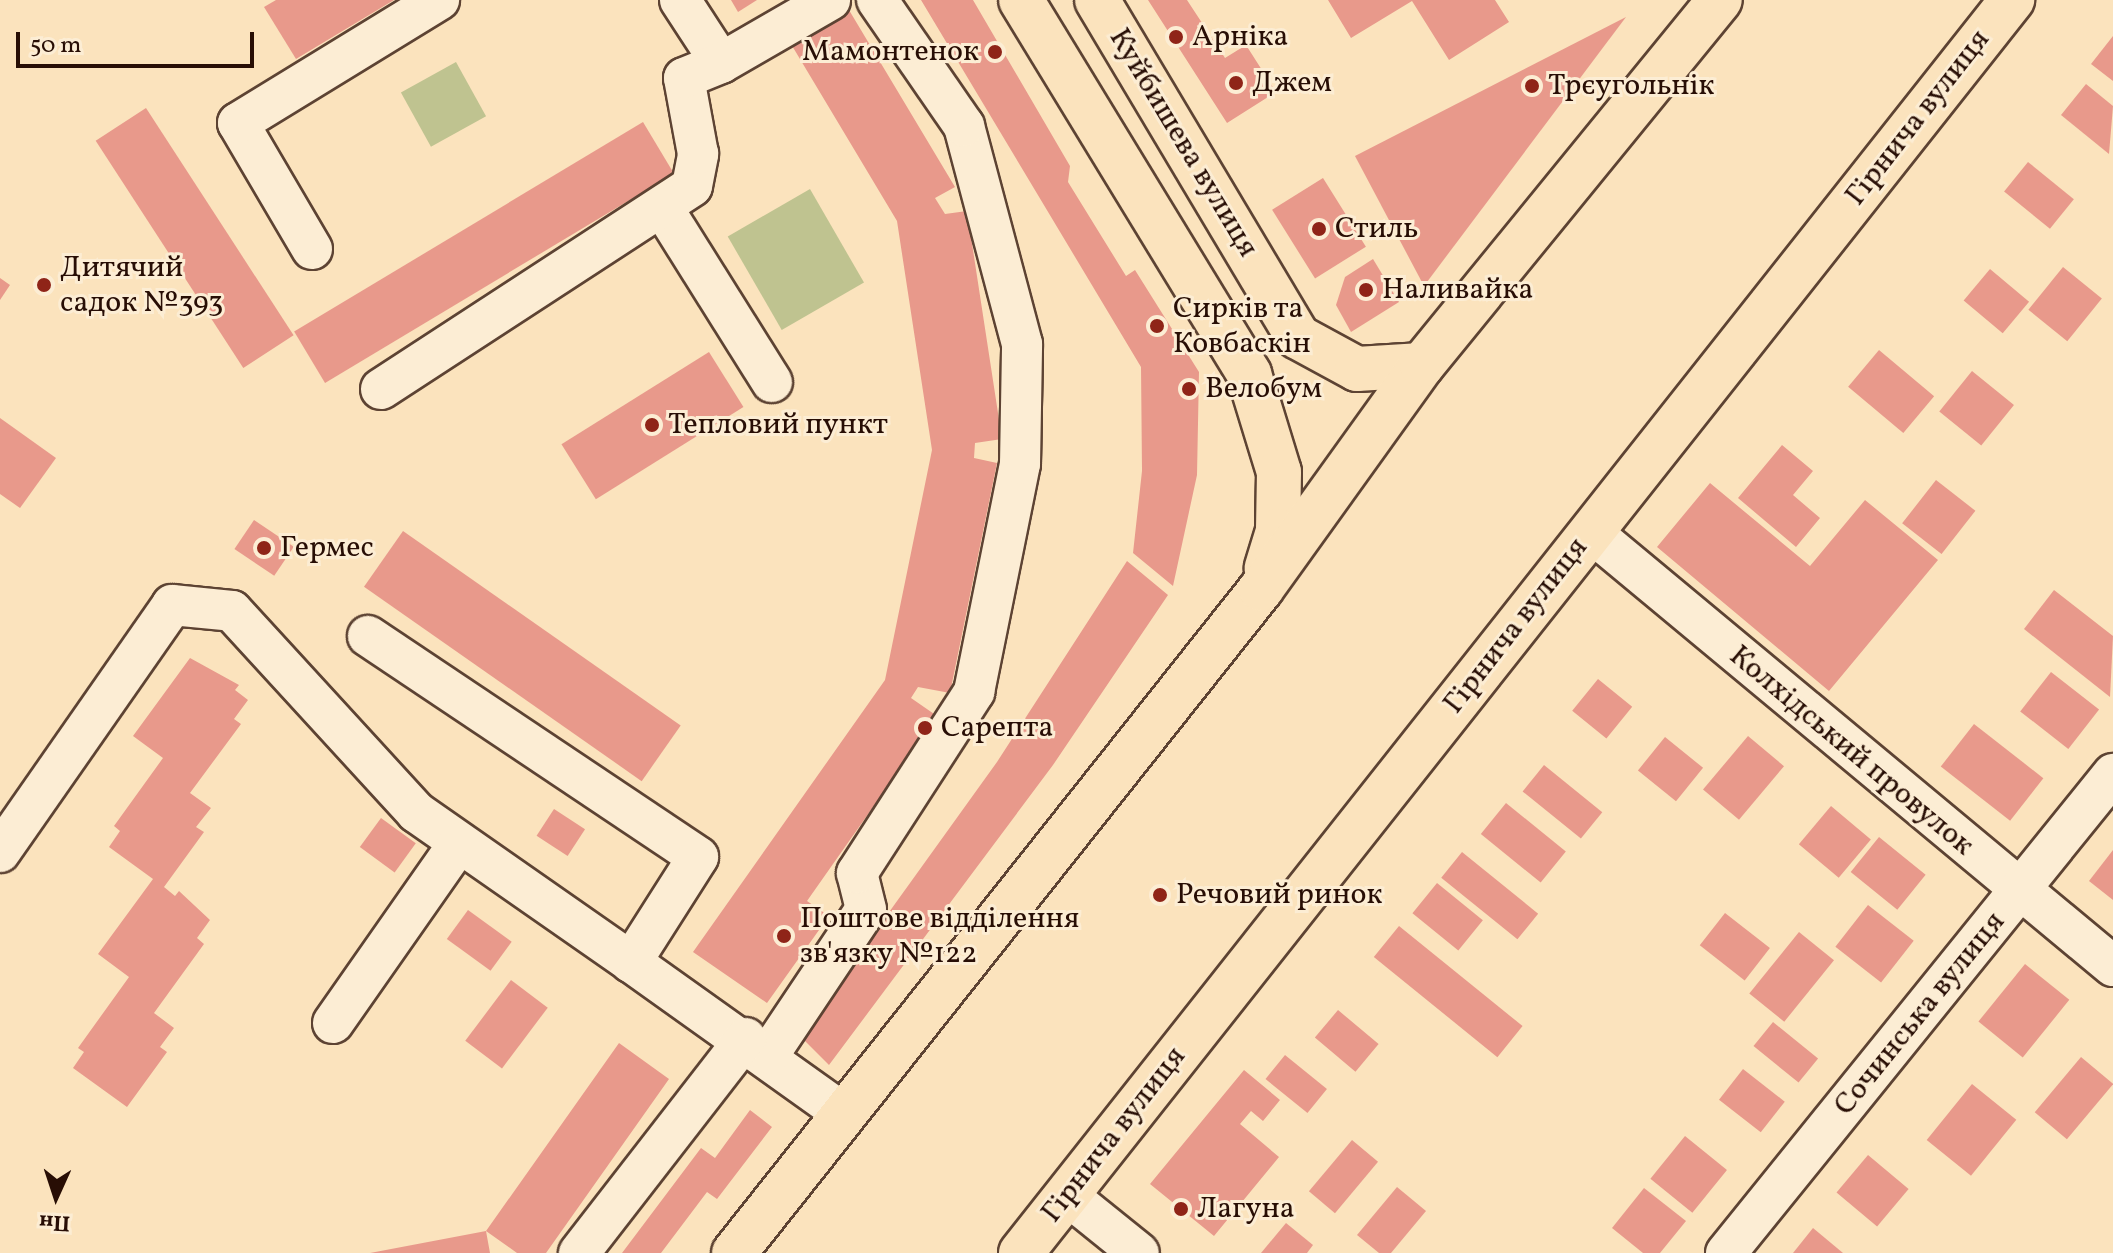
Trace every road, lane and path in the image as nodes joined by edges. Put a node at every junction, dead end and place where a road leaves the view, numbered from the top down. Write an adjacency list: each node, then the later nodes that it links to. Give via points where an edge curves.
1 (439, 0): 11 (street, via 238,123)
2 (680, 0): 9 (street)
3 (830, 0): 9 (street)
4 (877, 0): 27 (street, via 964,126 1022,344 1020,464 974,692 857,873 866,909)
5 (1021, 0): 14 (main road)
6 (1097, 0): 12 (main road, Куйбишева вулиця)
7 (1720, 0): 13 (main road)
8 (2012, 0): 17 (main road, Гірнича вулиця)
9 (721, 63): 10 (street, via 684,78 698,154 692,186)
10 (664, 210): 15 (street); 16 (street)
11 (312, 249)
12 (1298, 337): 13 (main road, via 1357,369); 14 (main road, via 1296,361 1285,373 1272,380)
13 (1422, 365): 18 (main road)
14 (1249, 374): 18 (main road, via 1279,472 1278,531)
15 (772, 382)
16 (381, 389)
17 (1591, 532): 23 (street, Колхідський провулок); 29 (main road, Гірнича вулиця)
18 (1261, 589): 28 (main road)
19 (368, 636): 24 (street, via 698,857)
20 (2113, 774): 23 (street, Сочинська вулиця)
21 (459, 843): 22 (street, via 416,812 232,611 172,605); 24 (street); 26 (street)
22 (0, 852)
23 (2019, 893): 25 (street, Колхідський провулок); 34 (street, Сочинська вулиця)
24 (631, 962): 27 (street)
25 (2113, 966)
26 (333, 1023)
27 (757, 1046): 28 (street); 30 (street)
28 (844, 1114): 31 (main road)
29 (1067, 1195): 32 (main road, Гірнича вулиця); 33 (street)
30 (579, 1253)
31 (734, 1253)
32 (1021, 1253)
33 (1139, 1253)
34 (1726, 1253)

